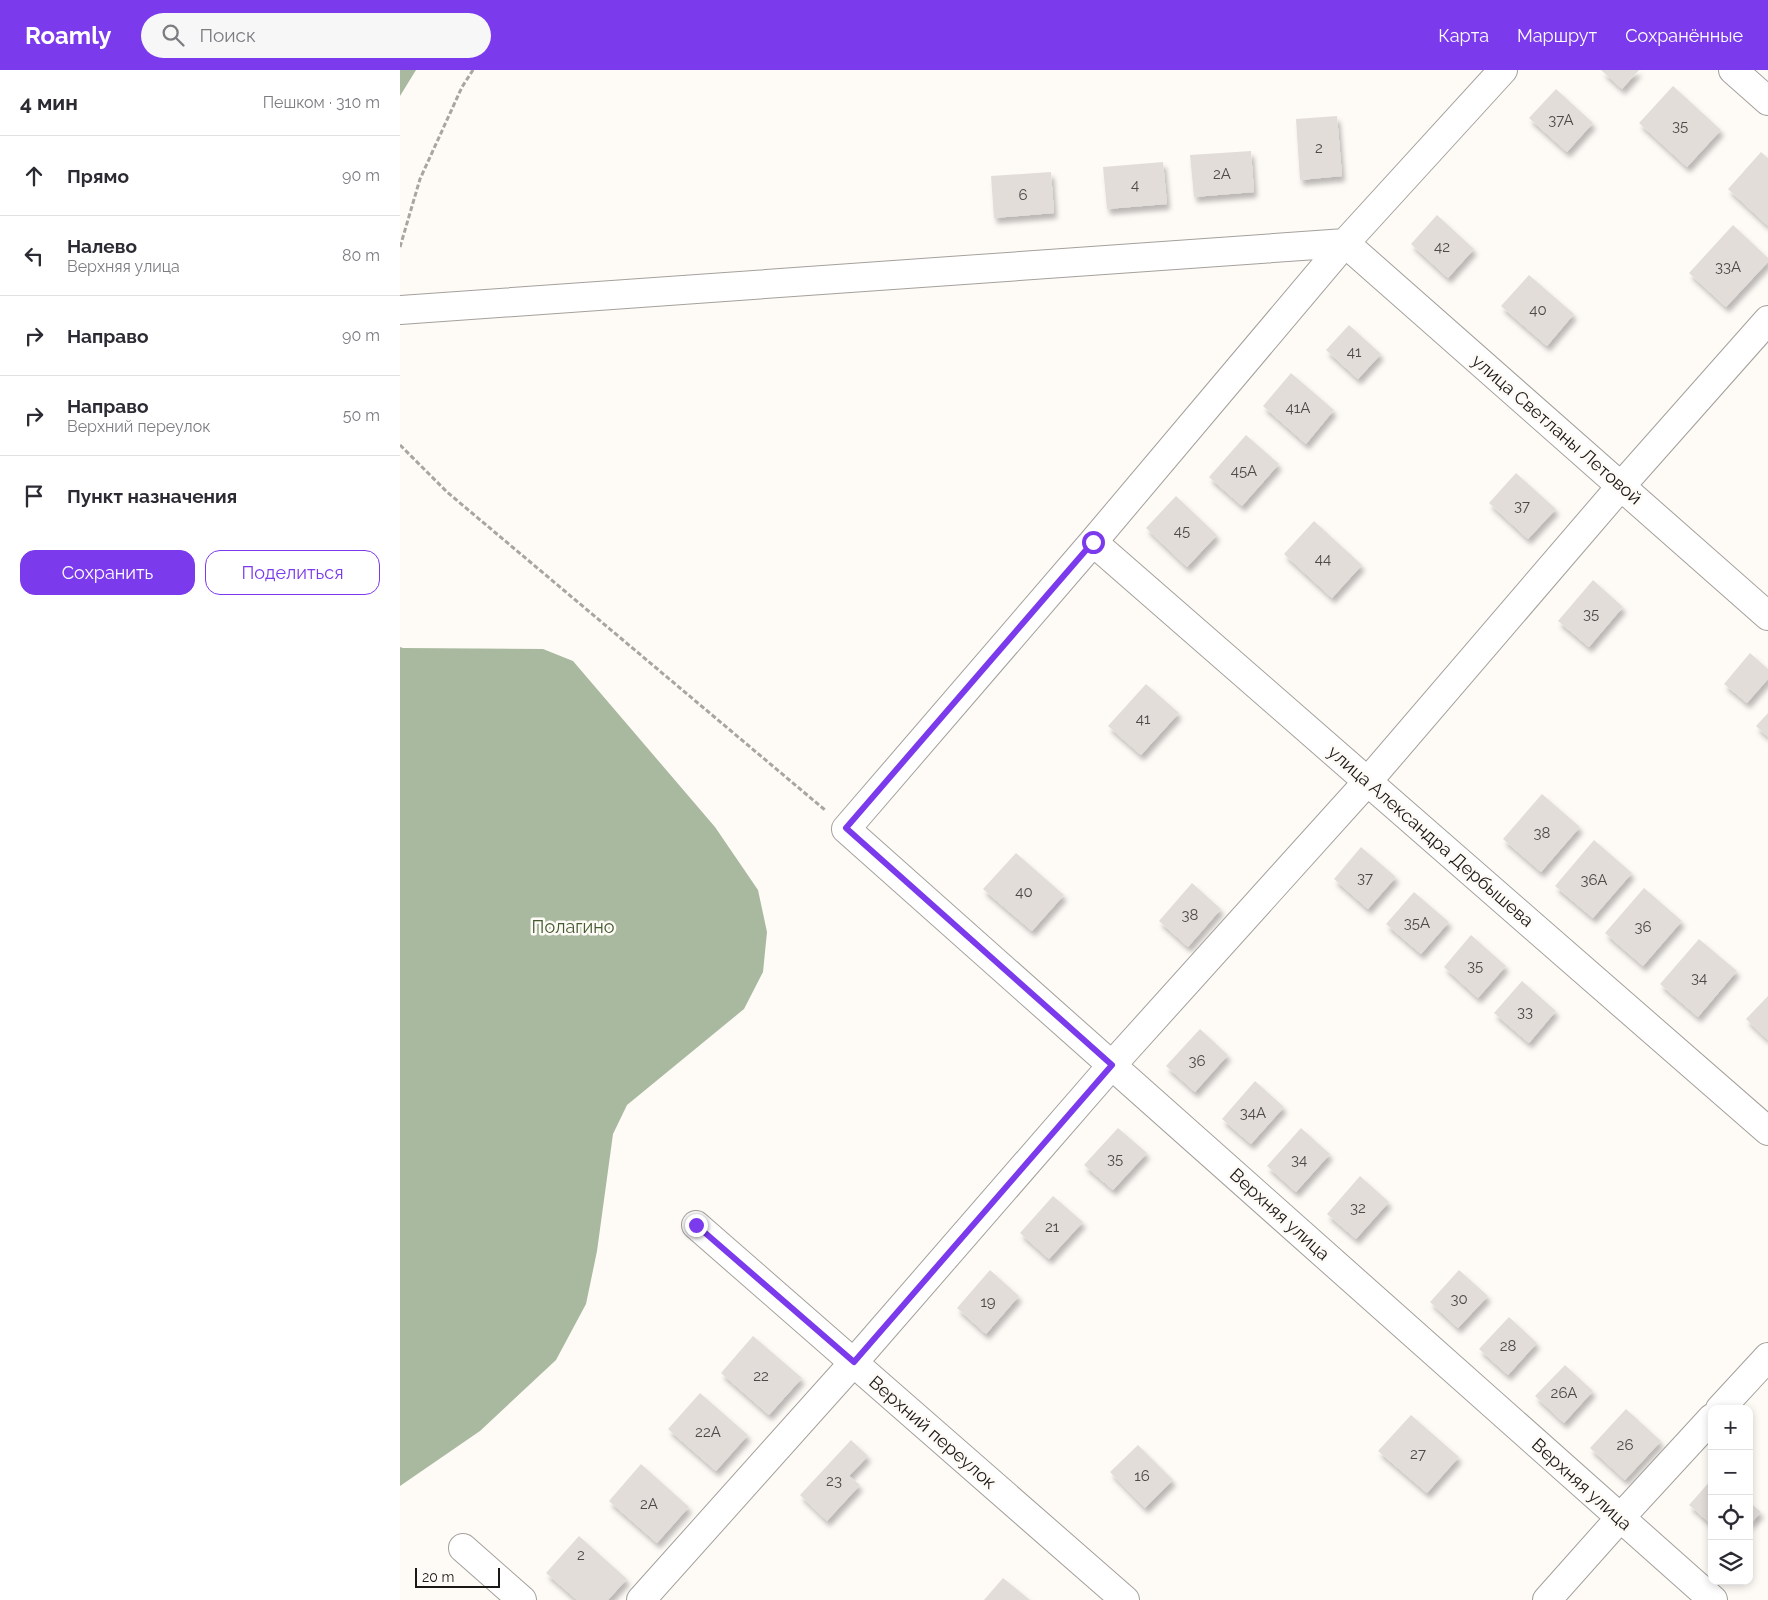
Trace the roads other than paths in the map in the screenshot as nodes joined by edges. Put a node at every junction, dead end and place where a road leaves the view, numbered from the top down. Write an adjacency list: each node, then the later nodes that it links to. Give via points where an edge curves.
1 (1502, 70): 4 (street)
2 (1733, 70): 3 (street)
3 (1768, 101)
4 (1344, 242): 5 (street); 7 (street, улица Светланы Летовой); 8 (street)
5 (400, 310)
6 (1768, 320): 7 (street)
7 (1621, 486): 9 (street, улица Светланы Летовой); 10 (street)
8 (1093, 542): 10 (street, улица Александра Дербышева); 11 (street, Верхняя улица, via 846,828)
9 (1768, 616)
10 (1368, 781): 11 (street); 12 (street, улица Александра Дербышева)
11 (1112, 1065): 15 (street); 18 (street, Верхняя улица)
12 (1768, 1131)
13 (696, 1225): 15 (street, Верхний переулок)
14 (1768, 1357): 16 (street)
15 (854, 1362): 21 (street); 22 (street, Верхний переулок)
16 (1724, 1405)
17 (1708, 1422): 18 (street)
18 (1620, 1518): 23 (street); 24 (street, Верхняя улица)
19 (463, 1548): 20 (street)
20 (522, 1600)
21 (641, 1600)
22 (1125, 1600)
23 (1547, 1600)
24 (1713, 1600)

